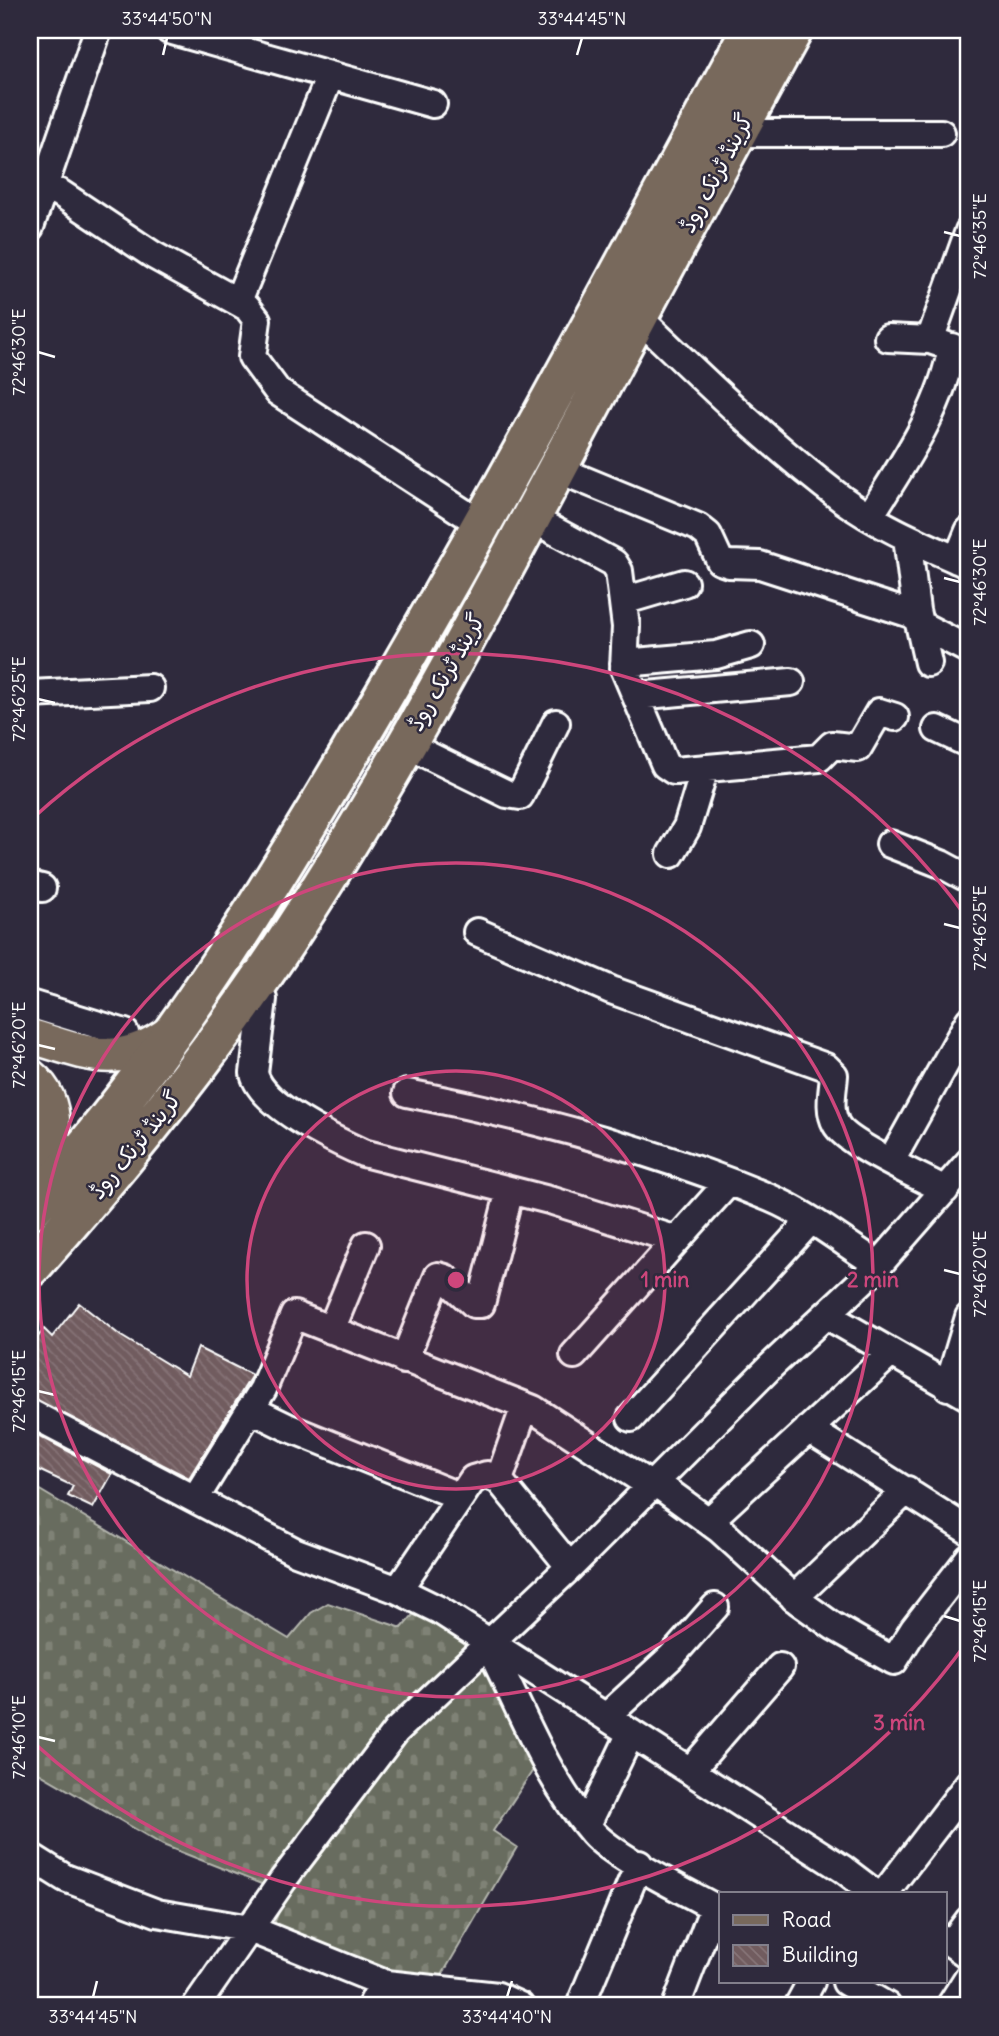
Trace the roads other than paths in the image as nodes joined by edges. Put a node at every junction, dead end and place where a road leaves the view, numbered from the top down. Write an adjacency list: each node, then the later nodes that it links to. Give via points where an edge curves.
1 (98, 30): 9 (street)
2 (169, 30): 5 (street)
3 (751, 30): 12 (highway, گرینڈ ٹرنک روڈ)
4 (793, 30): 7 (highway, گرینڈ ٹرنک روڈ)
5 (330, 76): 6 (street); 13 (street)
6 (433, 104)
7 (737, 133): 8 (street); 14 (highway, گرینڈ ٹرنک روڈ)
8 (941, 134)
9 (43, 186): 10 (street); 13 (street, via 153,255)
10 (30, 227)
11 (969, 231): 16 (street)
12 (605, 299): 14 (highway); 20 (highway, گرینڈ ٹرنک روڈ)
13 (238, 301): 20 (street, via 257,320 252,357 278,392)
14 (639, 318): 17 (highway, گرینڈ ٹرنک روڈ); 18 (street, via 761,431 843,500)
15 (888, 338): 16 (street)
16 (951, 346): 18 (street, via 941,388 922,432)
17 (557, 469): 19 (highway, گرینڈ ٹرنک روڈ); 26 (street, via 698,527 708,535 720,561 760,565)
18 (870, 516): 22 (street)
19 (531, 518): 25 (street, via 614,563); 38 (highway, گرینڈ ٹرنک روڈ)
20 (481, 524): 48 (highway, گرینڈ ٹرنک روڈ, via 295,848)
21 (969, 531): 23 (street)
22 (907, 537): 23 (street); 26 (street)
23 (963, 562)
24 (684, 583): 25 (street)
25 (623, 601): 29 (street)
26 (918, 620): 28 (street); 30 (street)
27 (751, 645): 29 (street, via 716,655)
28 (969, 650)
29 (624, 663): 34 (street)
30 (928, 663)
31 (791, 682): 34 (street)
32 (150, 688): 33 (street)
33 (30, 694)
34 (636, 696): 40 (street, via 665,765 674,771)
35 (895, 717): 40 (street, via 879,712 859,748 832,745 820,758)
36 (556, 723): 38 (street, via 520,796 507,794)
37 (937, 729): 39 (street)
38 (405, 744): 45 (highway, گرینڈ ٹرنک روڈ)
39 (969, 744)
40 (705, 768): 42 (street, via 687,827)
41 (890, 845): 43 (street)
42 (671, 854)
43 (969, 878)
44 (477, 932): 53 (street, via 611,990 826,1067 834,1075 831,1108 836,1125)
45 (257, 984): 56 (street, via 263,999 254,1073 256,1084 274,1102 363,1153); 63 (highway, گرینڈ ٹرنک روڈ, via 128,1157)
46 (30, 1004): 49 (street)
47 (969, 1021): 53 (street)
48 (180, 1024): 50 (main road, via 145,1050 117,1056 96,1055); 58 (highway, گرینڈ ٹرنک روڈ, via 127,1096)
49 (125, 1033)
50 (30, 1036)
51 (30, 1076): 58 (main road, via 38,1084 54,1128)
52 (407, 1093): 55 (street, via 513,1114)
53 (891, 1161): 57 (street)
54 (969, 1162): 57 (street)
55 (728, 1183): 59 (street, via 771,1198); 60 (street)
56 (510, 1190): 60 (street); 69 (street, via 481,1304 474,1304 438,1276)
57 (945, 1190): 62 (street)
58 (32, 1208)
59 (810, 1221): 62 (street); 74 (street)
60 (677, 1240): 68 (street)
61 (366, 1245): 66 (street)
62 (879, 1265): 64 (street)
63 (30, 1268)
64 (826, 1315): 67 (street); 77 (street)
65 (969, 1317): 70 (street)
66 (331, 1330): 69 (street); 72 (street, via 294,1315)
67 (891, 1353): 70 (street); 75 (street)
68 (574, 1355)
69 (404, 1360): 71 (street)
70 (958, 1392)
71 (525, 1406): 76 (street); 77 (street)
72 (250, 1409): 79 (street); 80 (street)
73 (30, 1413): 80 (street)
74 (631, 1418)
75 (808, 1429): 78 (street); 81 (street)
76 (499, 1480): 79 (street, via 486,1475 473,1479); 84 (street)
77 (655, 1485): 81 (street); 84 (street)
78 (907, 1490): 82 (street); 86 (street)
79 (461, 1497): 85 (street)
80 (195, 1499): 85 (street, via 296,1552)
81 (709, 1521): 86 (street)
82 (969, 1531)
83 (969, 1558): 86 (street, via 894,1661)
84 (570, 1567): 88 (street)
85 (398, 1590): 88 (street, via 439,1610)
86 (794, 1598)
87 (715, 1607): 90 (street, via 671,1657)
88 (488, 1644): 90 (street); 94 (street, via 560,1787); 101 (street, via 396,1731)
89 (780, 1667): 92 (street)
90 (606, 1717): 91 (street)
91 (631, 1733): 92 (street); 94 (street)
92 (690, 1771): 97 (street)
93 (969, 1783): 98 (street)
94 (587, 1825): 96 (street, via 610,1848)
95 (30, 1856): 101 (street, via 65,1878 157,1913)
96 (639, 1864): 99 (street); 109 (street)
97 (873, 1892)
98 (886, 1892)
99 (718, 1909): 110 (street)
100 (969, 1920): 102 (street)
101 (250, 1929): 106 (street); 107 (street)
102 (955, 1946)
103 (969, 1976): 113 (street)
104 (810, 1983): 111 (street)
105 (848, 1983): 112 (street)
106 (377, 1994): 108 (street, via 498,1996)
107 (196, 2006)
108 (520, 2006)
109 (580, 2006)
110 (676, 2006)
111 (798, 2006)
112 (887, 2006)
113 (950, 2006)

